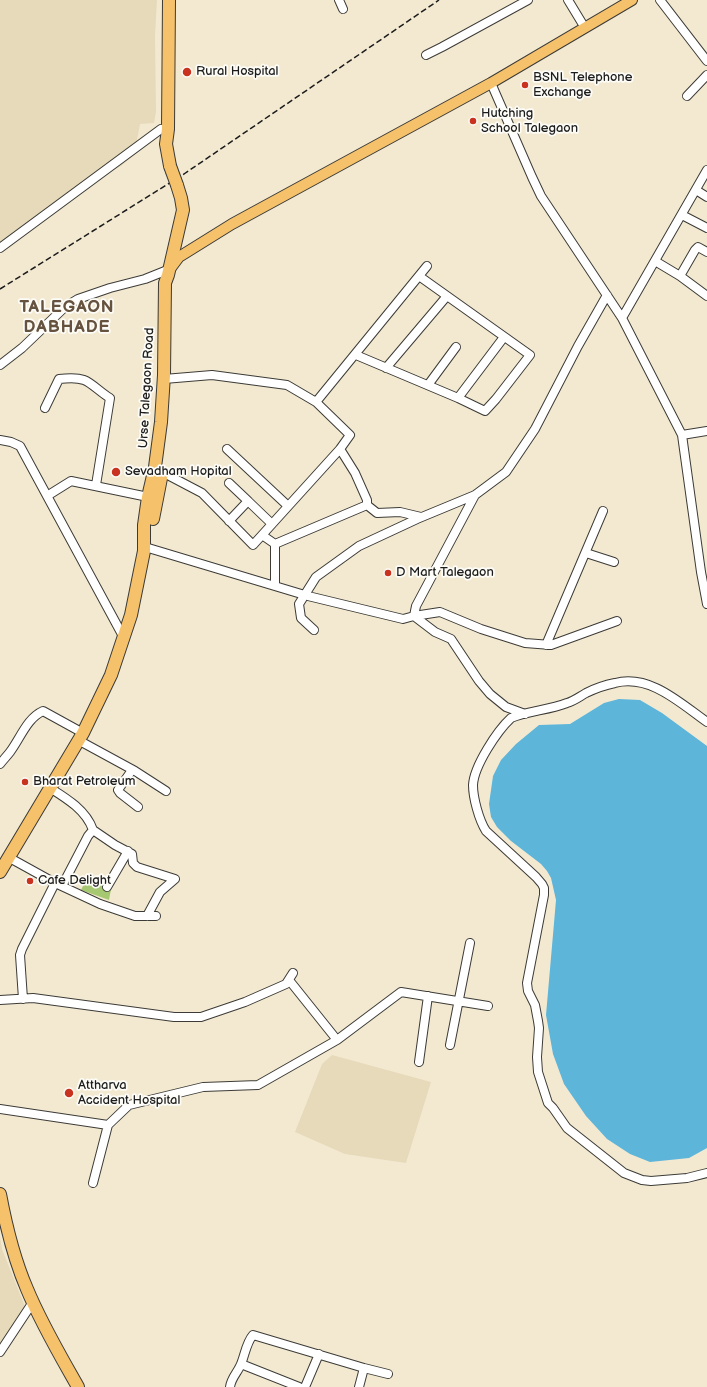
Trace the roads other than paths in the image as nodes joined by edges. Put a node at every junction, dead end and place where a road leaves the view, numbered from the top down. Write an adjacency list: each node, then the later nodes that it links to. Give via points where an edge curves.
1 (163, 0): 15 (highway)
2 (169, 0): 16 (highway)
3 (340, 0): 8 (street)
4 (528, 0): 10 (street)
5 (568, 0): 9 (street)
6 (632, 0): 9 (main road)
7 (660, 0): 11 (street)
8 (343, 9)
9 (585, 28): 13 (main road)
10 (426, 55)
11 (707, 61)
12 (707, 75): 14 (street)
13 (491, 83): 26 (main road, via 232,224 179,257); 29 (street, via 541,196)
14 (687, 96)
15 (162, 129): 16 (highway); 22 (street)
16 (166, 144): 26 (highway, Urse Talegaon Road, bridge, via 183,210)
17 (707, 170): 18 (street)
18 (696, 190): 19 (street); 20 (street)
19 (707, 197)
20 (682, 215): 21 (street); 24 (street)
21 (707, 228)
22 (0, 248)
23 (707, 252): 28 (street, via 698,247)
24 (655, 261): 28 (street); 32 (street)
25 (427, 266): 27 (street)
26 (170, 275): 36 (street, via 110,288 78,300 66,307); 38 (highway, Urse Talegaon Road, via 165,283)
27 (419, 276): 30 (street); 35 (street)
28 (680, 276): 31 (street)
29 (607, 295): 32 (street); 51 (street, via 534,429 506,472)
30 (447, 296): 33 (street); 37 (street)
31 (707, 296)
32 (622, 318): 44 (street)
33 (504, 337): 40 (street); 40 (street, via 530,355 485,411)
34 (456, 346): 39 (street)
35 (356, 355): 37 (street); 41 (street)
36 (0, 365)
37 (386, 368): 39 (street)
38 (168, 378): 41 (street, via 212,375 287,385); 48 (highway, via 169,424); 53 (highway, Urse Talegaon Road)
39 (428, 385): 40 (street)
40 (458, 398)
41 (316, 402): 47 (street, via 350,435)
42 (44, 408): 50 (street, via 59,379 85,380 110,398)
43 (707, 431): 44 (street)
44 (682, 435): 68 (street)
45 (0, 441): 52 (street, via 20,446)
46 (227, 449): 56 (street)
47 (340, 449): 55 (street, via 355,473); 56 (street)
48 (162, 472): 59 (street, via 202,493); 63 (highway)
49 (229, 483): 54 (street)
50 (96, 485): 52 (street, via 71,481); 53 (street)
51 (476, 495): 58 (street); 69 (street, via 416,606)
52 (47, 496): 72 (street)
53 (148, 497): 63 (highway, Urse Talegaon Road)
54 (248, 501): 59 (street); 60 (street)
55 (367, 505): 58 (street, via 377,513 400,512); 62 (street)
56 (288, 506): 60 (street)
57 (603, 511): 64 (street)
58 (421, 517): 67 (street, via 359,546 316,577)
59 (228, 521): 61 (street, via 253,545)
60 (272, 524): 61 (street)
61 (262, 535): 62 (street)
62 (275, 544): 66 (street)
63 (144, 549): 66 (street); 72 (highway, Urse Talegaon Road)
64 (586, 553): 65 (street); 73 (street)
65 (614, 562)
66 (275, 586): 67 (street)
67 (305, 595): 69 (street, via 403,619); 71 (street, via 299,604 301,618)
68 (707, 604)
69 (414, 616): 73 (street, via 440,612 481,629 525,642); 74 (street, via 435,632 451,639 490,694 506,707)
70 (617, 621): 73 (street)
71 (314, 630)
72 (124, 638): 76 (highway, Urse Talegaon Road, via 111,675)
73 (546, 645)
74 (525, 714): 75 (street, via 564,705 614,683 631,682 653,686); 101 (street, via 511,718 505,724 492,742 475,774 473,784 479,817 486,831 536,877 544,888 543,906 527,983 535,1005 539,1028 538,1072 548,1103 571,1132 624,1173 651,1181 687,1178)
75 (707, 722)
76 (81, 736): 77 (street, via 43,711 17,739); 78 (street); 79 (highway, Urse Talegaon Road)
77 (0, 764)
78 (132, 770): 80 (street); 81 (street, via 118,790)
79 (50, 788): 82 (street, via 84,814); 84 (highway, Urse Talegaon Road)
80 (166, 791)
81 (138, 806)
82 (93, 830): 83 (street); 86 (street)
83 (128, 852): 87 (street); 88 (street, via 132,854 133,863 137,867 175,879 160,892)
84 (8, 857): 85 (highway, Urse Talegaon Road); 86 (street)
85 (0, 872)
86 (58, 884): 88 (street, via 100,904 135,916); 92 (street, via 20,955)
87 (107, 887)
88 (147, 916): 89 (street)
89 (156, 916)
90 (470, 943): 94 (street)
91 (428, 996): 94 (street); 96 (street, via 401,992); 98 (street)
92 (22, 998): 93 (street); 96 (street, via 174,1017 201,1017 246,1002 286,984 291,977)
93 (0, 1000)
94 (458, 1002): 95 (street); 97 (street)
95 (488, 1006)
96 (337, 1040): 100 (street, via 258,1085 203,1087 129,1105)
97 (450, 1045)
98 (419, 1062)
99 (0, 1109): 100 (street)
100 (108, 1125): 102 (street)
101 (707, 1173)
102 (93, 1182)
103 (0, 1194): 104 (highway)
104 (4, 1229): 105 (highway)
105 (32, 1302): 106 (street); 111 (highway)
106 (0, 1352)
107 (319, 1354): 108 (street, via 253,1335 249,1338); 109 (street); 114 (street)
108 (241, 1364): 112 (street); 113 (street)
109 (364, 1368): 110 (street); 115 (street)
110 (388, 1374)
111 (78, 1387)
112 (230, 1387)
113 (299, 1387)
114 (305, 1387)
115 (358, 1387)

